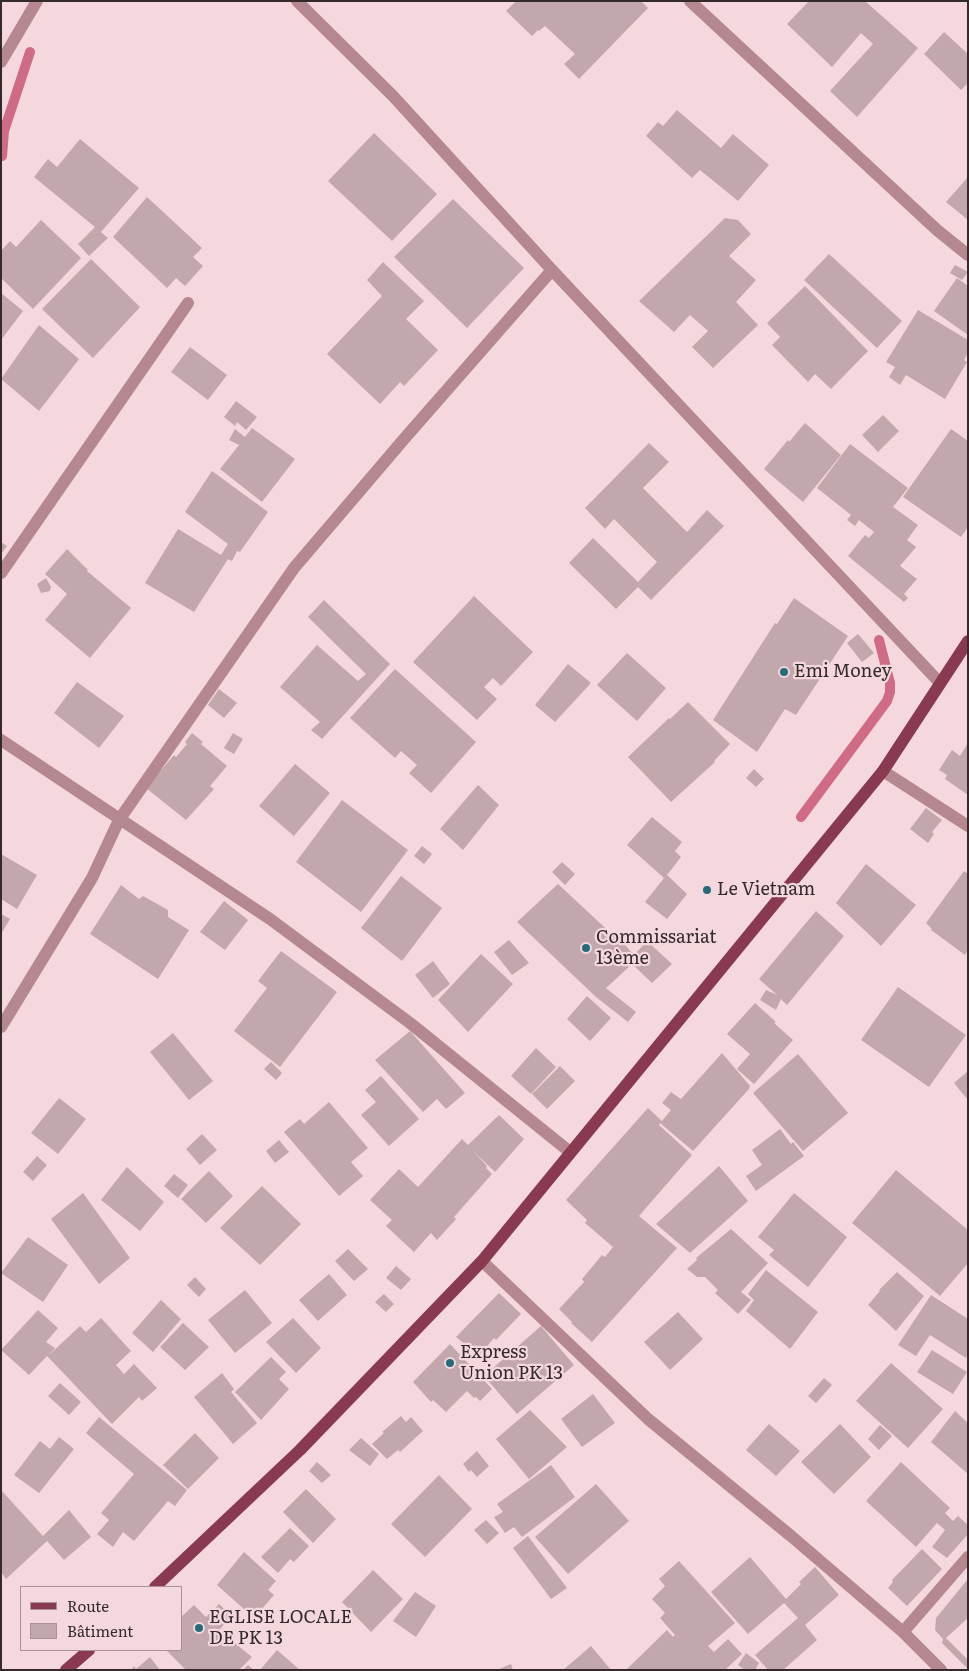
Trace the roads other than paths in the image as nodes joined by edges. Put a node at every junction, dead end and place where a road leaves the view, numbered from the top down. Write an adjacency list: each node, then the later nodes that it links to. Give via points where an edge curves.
1 (37, 1): 4 (street)
2 (297, 1): 7 (street, via 393,96)
3 (690, 1): 6 (street)
4 (5, 45): 5 (street)
5 (1, 62)
6 (968, 255)
7 (552, 270): 11 (street); 14 (street, via 294,568)
8 (188, 303): 9 (street)
9 (1, 573)
10 (968, 641): 11 (main road)
11 (940, 683): 13 (main road)
12 (1, 740): 14 (street)
13 (883, 771): 15 (street); 17 (main road)
14 (120, 820): 16 (street, via 92,878); 17 (street, via 270,919 410,1023)
15 (968, 826)
16 (1, 1028)
17 (570, 1152): 18 (main road)
18 (482, 1261): 20 (main road, via 300,1450); 21 (street, via 648,1419)
19 (968, 1557): 21 (street)
20 (156, 1586)
21 (903, 1632): 24 (street)
22 (88, 1651): 23 (main road)
23 (66, 1670)
24 (941, 1670)

